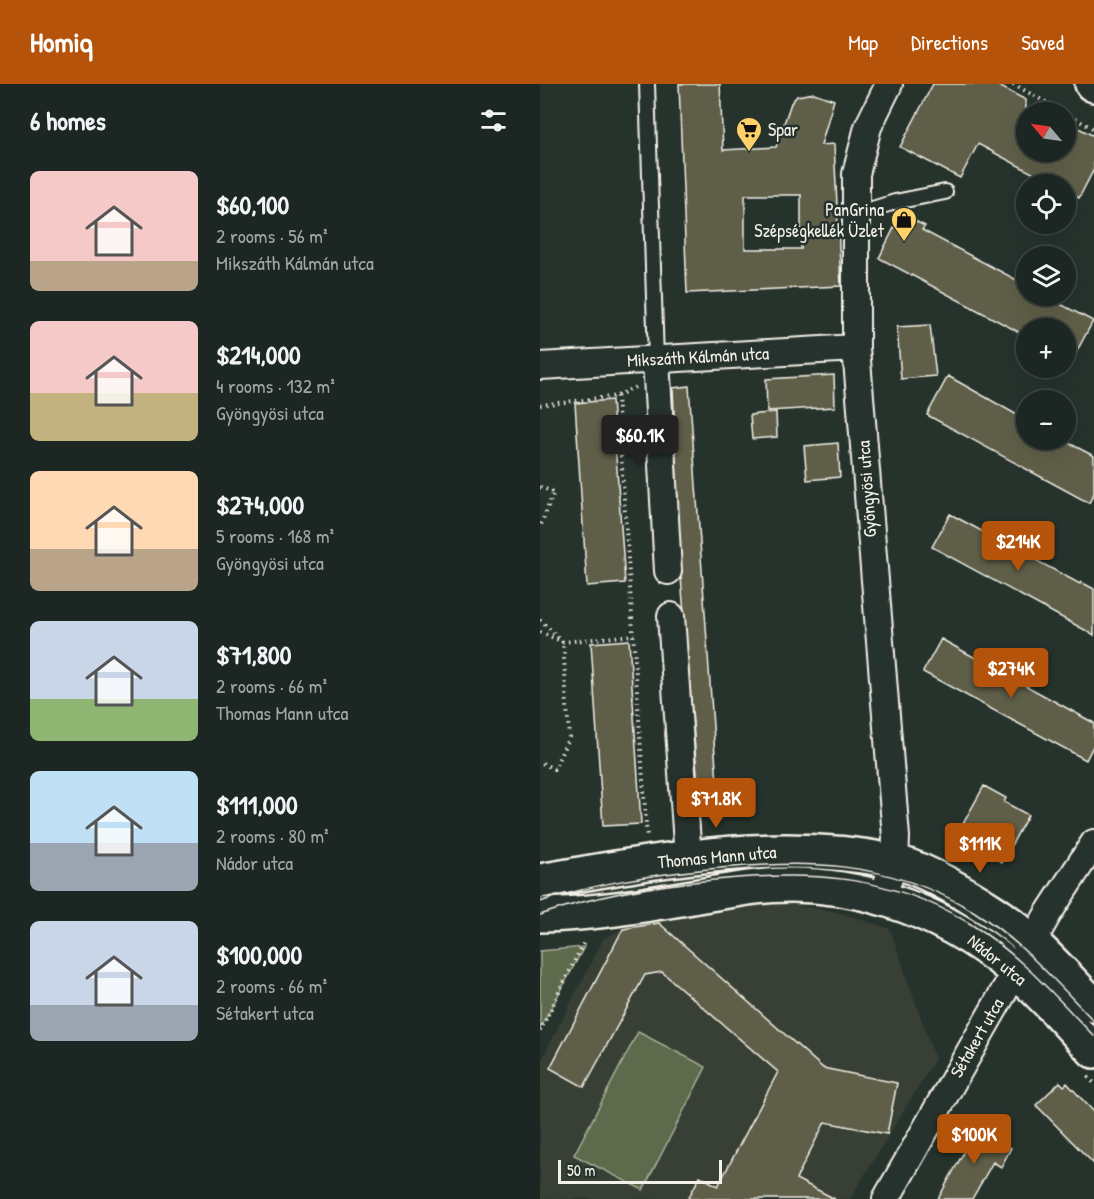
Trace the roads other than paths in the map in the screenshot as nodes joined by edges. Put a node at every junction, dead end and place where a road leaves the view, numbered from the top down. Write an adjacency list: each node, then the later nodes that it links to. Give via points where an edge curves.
1 (647, 84): 7 (lane)
2 (888, 84): 4 (street, Gyöngyösi utca, via 868,127 856,174)
3 (945, 192): 4 (lane)
4 (856, 214): 5 (street, Gyöngyösi utca)
5 (856, 348): 7 (street, Mikszáth Kálmán utca); 12 (street, Gyöngyösi utca)
6 (540, 366): 7 (street, Mikszáth Kálmán utca)
7 (656, 367): 8 (street)
8 (668, 571)
9 (671, 616): 11 (street)
10 (1094, 843): 16 (street)
11 (688, 858): 12 (street, Thomas Mann utca, via 807,850); 13 (street, Thomas Mann utca)
12 (895, 862): 14 (street, Gyöngyösi utca); 16 (street, Nádor utca, via 951,886)
13 (540, 881)
14 (882, 897): 15 (street, Thomas Mann utca, via 804,884 750,888 599,912); 17 (street, Nádor utca, via 965,934)
15 (540, 915)
16 (1032, 942): 17 (street); 18 (street, Nádor utca)
17 (1016, 971): 19 (street, Nádor utca); 20 (street, Sétakert utca)
18 (1094, 1005)
19 (1094, 1051)
20 (886, 1199)

